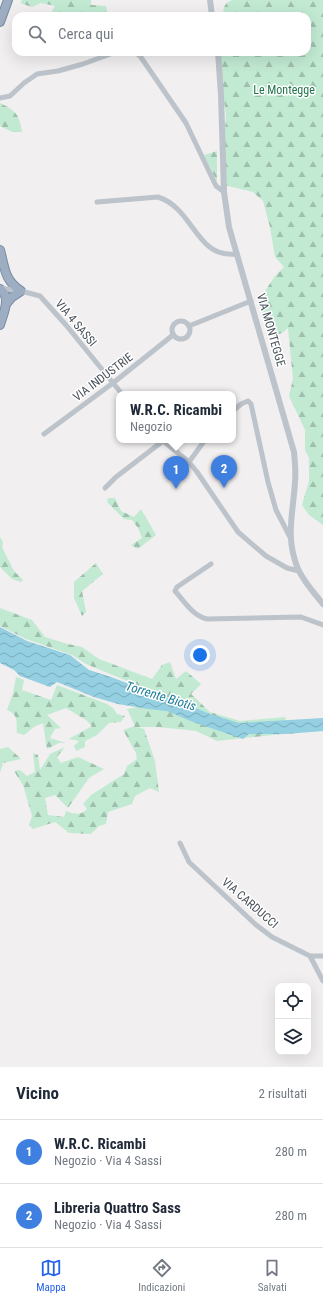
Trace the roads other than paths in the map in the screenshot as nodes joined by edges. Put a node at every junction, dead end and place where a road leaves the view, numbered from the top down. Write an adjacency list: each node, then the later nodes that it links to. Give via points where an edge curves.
1 (8, 0): 4 (highway)
2 (210, 0): 3 (street)
3 (212, 12)
4 (0, 22)
5 (105, 56): 8 (street, via 71,68 37,74 10,96)
6 (138, 56): 9 (street, via 186,123 216,186)
7 (218, 56): 9 (street, VIA MONTEGGE)
8 (0, 98)
9 (224, 192): 12 (street, VIA MONTEGGE)
10 (97, 202): 12 (street, via 158,197 167,200 179,210 210,248 228,255)
11 (0, 250): 13 (highway)
12 (238, 254): 16 (street, VIA MONTEGGE)
13 (7, 278): 14 (highway); 15 (highway)
14 (0, 288): 15 (street, VIA 4 SASSI); 17 (highway, via 6,295)
15 (21, 290): 17 (highway); 21 (street, VIA 4 SASSI, via 40,296)
16 (251, 301): 19 (street, VIA INDUSTRIE); 30 (street, VIA MONTEGGE, via 294,452 295,482)
17 (6, 304): 18 (highway)
18 (0, 325)
19 (189, 326): 20 (street, via 188,337 183,340); 20 (street, VIA INDUSTRIE, via 184,321 176,322 172,328)
20 (173, 335): 21 (street, VIA INDUSTRIE)
21 (113, 382): 22 (street, VIA 4 SASSI); 24 (street, VIA INDUSTRIE)
22 (120, 391)
23 (236, 408): 30 (street, via 248,401 251,404 276,510)
24 (44, 434)
25 (158, 443): 29 (street)
26 (166, 443): 28 (street)
27 (203, 443): 28 (street)
28 (189, 462): 32 (street, via 238,532 266,556 287,568)
29 (105, 488)
30 (291, 539): 32 (street, VIA MONTEGGE)
31 (211, 564): 34 (street, via 175,591 199,617 301,617)
32 (299, 571): 33 (street, VIA MONTEGGE)
33 (323, 604)
34 (323, 625)
35 (180, 843): 36 (street, VIA CARDUCCI, via 189,862 255,924 272,937)
36 (310, 956): 37 (street, VIA CARDUCCI); 38 (street)
37 (323, 956)
38 (323, 981)

